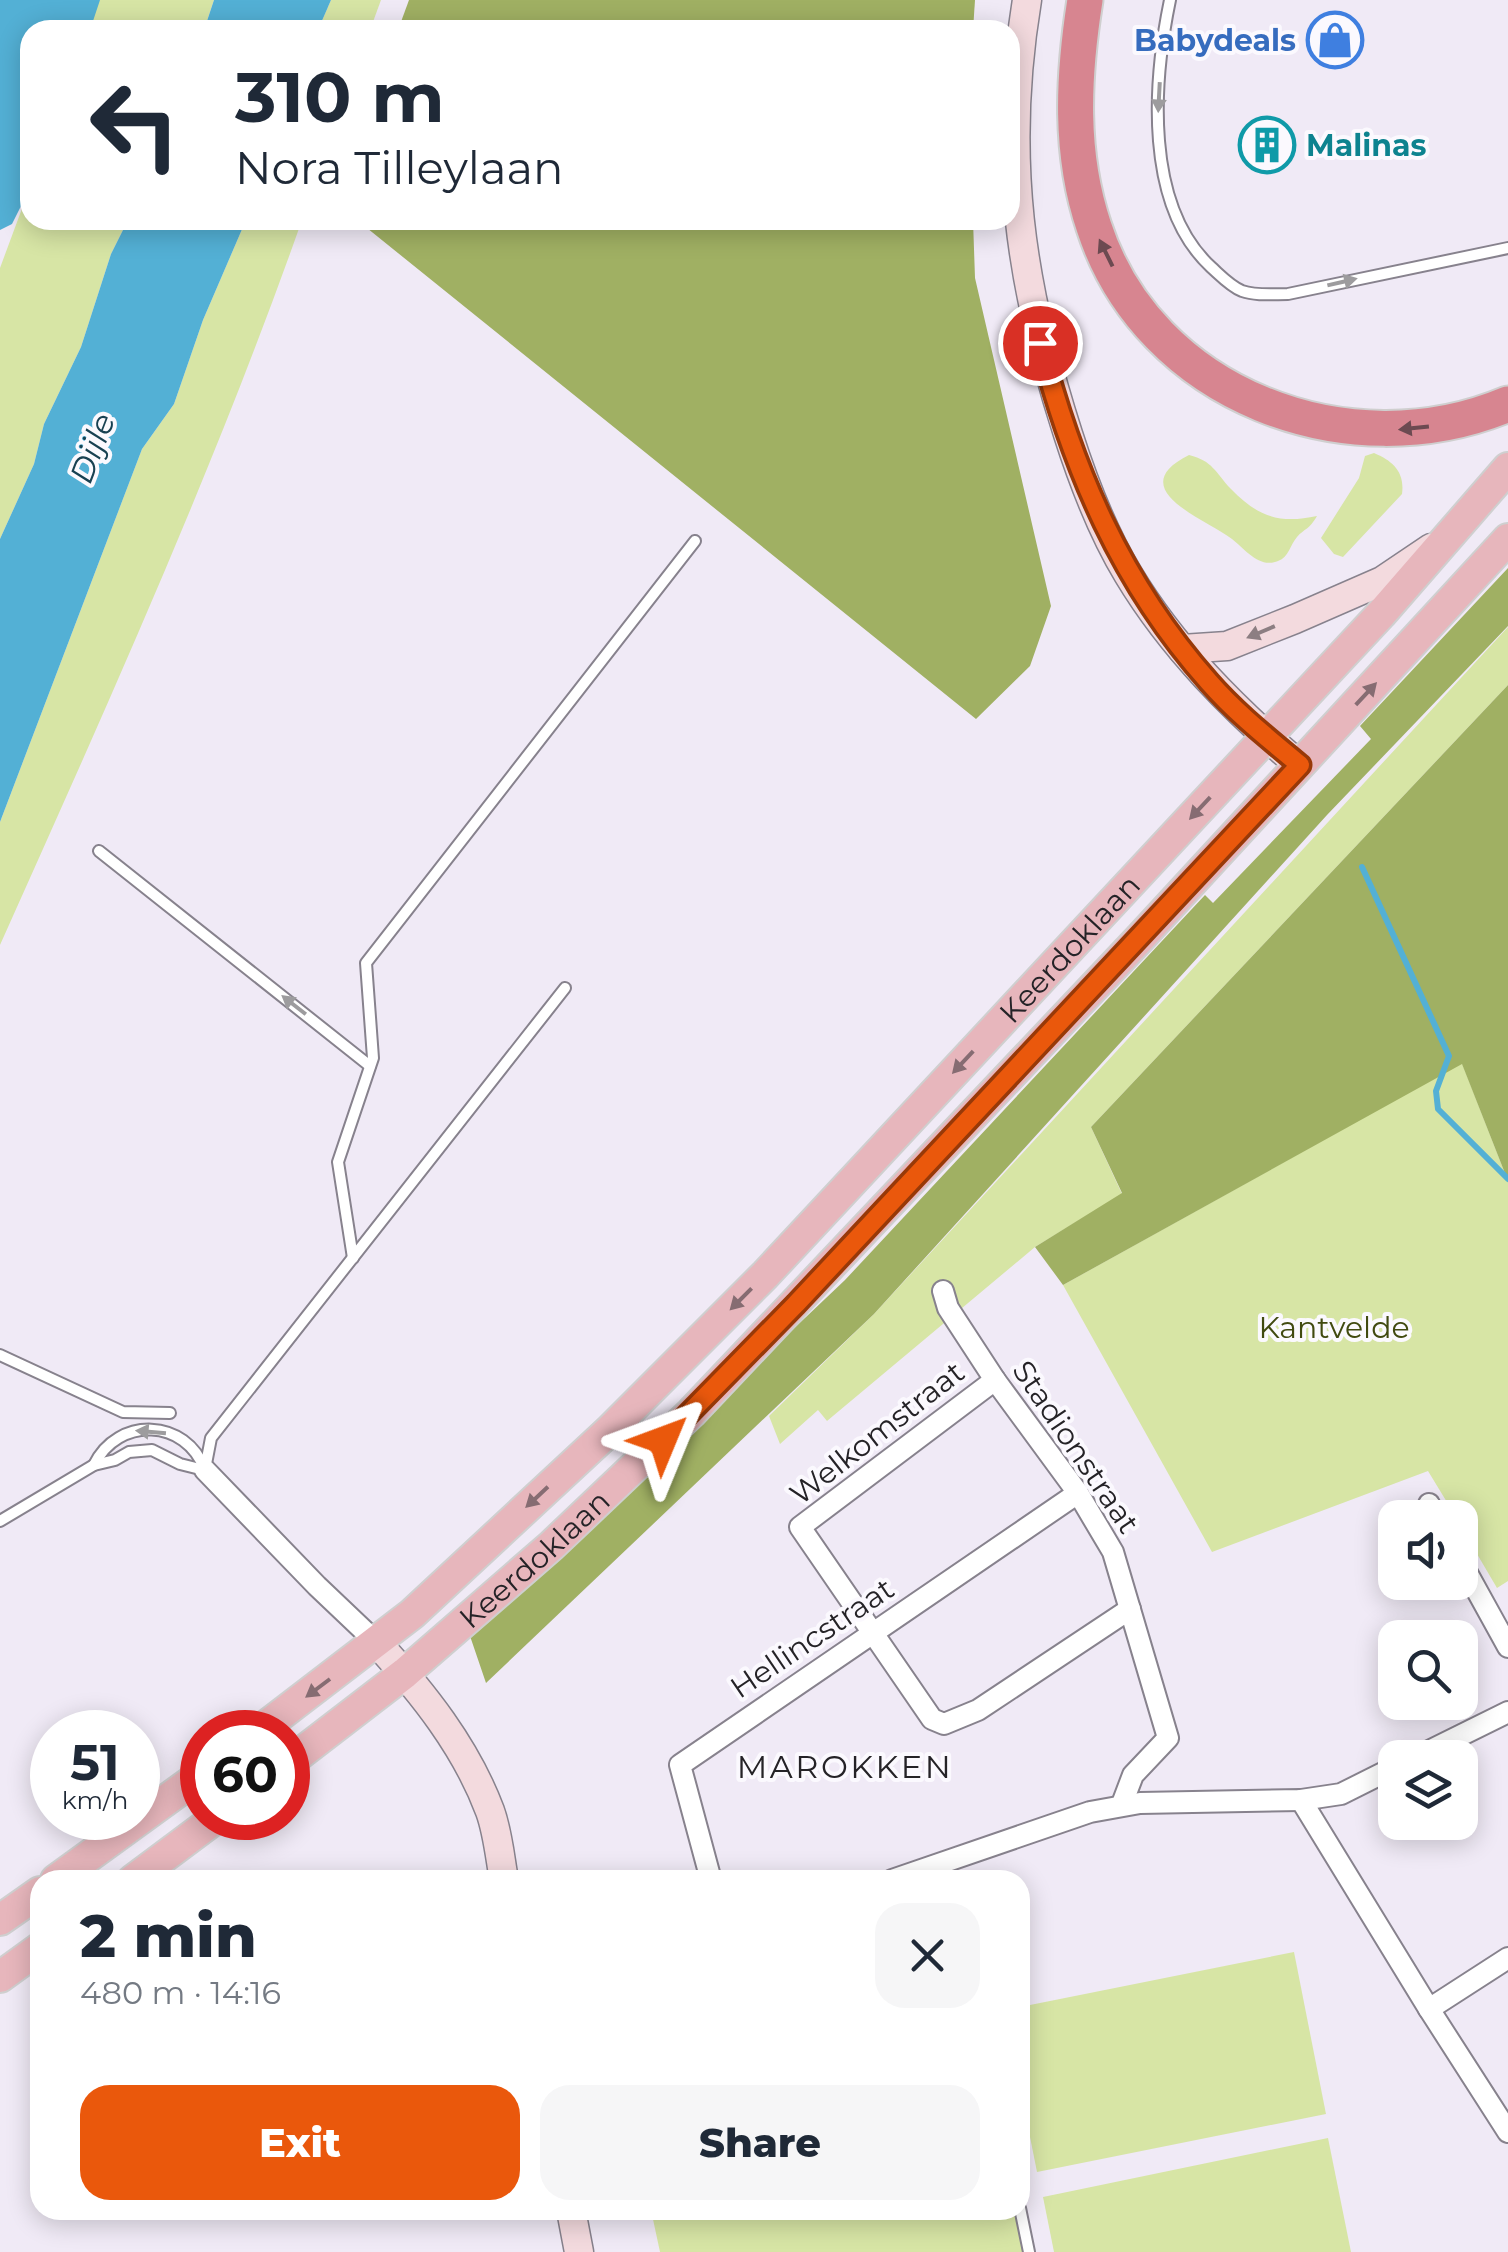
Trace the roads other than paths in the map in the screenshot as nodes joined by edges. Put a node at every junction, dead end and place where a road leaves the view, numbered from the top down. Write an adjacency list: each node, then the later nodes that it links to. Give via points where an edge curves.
1 (1026, 0): 4 (street)
2 (1085, 0): 7 (highway, one-way to 2, via 1422,428 1318,423 1238,394 1159,334 1106,255 1084,190 1074,88)
3 (1170, 0): 6 (lane, one-way to 6, via 1159,154 1196,253 1226,281 1242,291 1288,294)
4 (1020, 53)
5 (1020, 230): 12 (street, via 1036,328 1088,488 1126,571)
6 (1508, 248)
7 (1508, 404)
8 (1508, 468): 11 (main road, Keerdoklaan)
9 (1508, 539): 14 (main road, Keerdoklaan, one-way to 9)
10 (695, 540): 17 (lane, via 366,962)
11 (1440, 542): 12 (street, one-way to 12, via 1382,581 1295,619 1227,646); 13 (main road, Keerdoklaan)
12 (1182, 650): 13 (street)
13 (1266, 736): 14 (street); 30 (main road, Keerdoklaan, one-way to 30, via 765,1275 609,1431)
14 (1300, 765): 32 (main road, Keerdoklaan, via 691,1414)
15 (99, 851): 17 (lane, one-way to 15)
16 (565, 988): 18 (lane)
17 (370, 1066): 18 (lane, via 338,1162)
18 (353, 1258): 24 (lane, via 210,1438)
19 (943, 1291): 21 (street, Stadionstraat)
20 (0, 1355): 22 (lane, via 123,1412)
21 (995, 1380): 25 (street, Stadionstraat); 29 (street, Welkomstraat, via 800,1527)
22 (170, 1413)
23 (94, 1465): 24 (lane, via 143,1449); 24 (lane, one-way to 23, via 185,1442 152,1430 114,1438); 26 (lane)
24 (205, 1470): 30 (street)
25 (1078, 1494): 28 (street, Stadionstraat, via 1112,1552); 29 (street, Hellincstraat)
26 (0, 1521)
27 (1478, 1593): 31 (street)
28 (1130, 1609): 29 (street, via 978,1710 944,1724 932,1720); 40 (street, Stadionstraat, via 1168,1738 1133,1775)
29 (873, 1633): 45 (street, Hellincstraat, via 680,1765)
30 (378, 1643): 32 (street); 33 (main road, Keerdoklaan, one-way to 33)
31 (1508, 1647)
32 (405, 1673): 36 (main road, Keerdoklaan); 44 (street, via 467,1756 491,1815)
33 (288, 1710)
34 (1508, 1712): 35 (street)
35 (1451, 1740)
36 (310, 1746)
37 (1378, 1776): 39 (street, via 1341,1794)
38 (180, 1790): 42 (main road)
39 (1301, 1800): 40 (street); 50 (street)
40 (1122, 1804): 46 (street)
41 (187, 1840): 43 (main road)
42 (70, 1870)
43 (146, 1870)
44 (502, 1870)
45 (709, 1870)
46 (949, 1870)
47 (30, 1955): 49 (main road)
48 (1508, 1958): 50 (street)
49 (0, 1977)
50 (1428, 2010): 51 (street)
51 (1508, 2132)
52 (573, 2220): 54 (street)
53 (1022, 2220): 55 (lane)
54 (580, 2252)
55 (1029, 2252)

